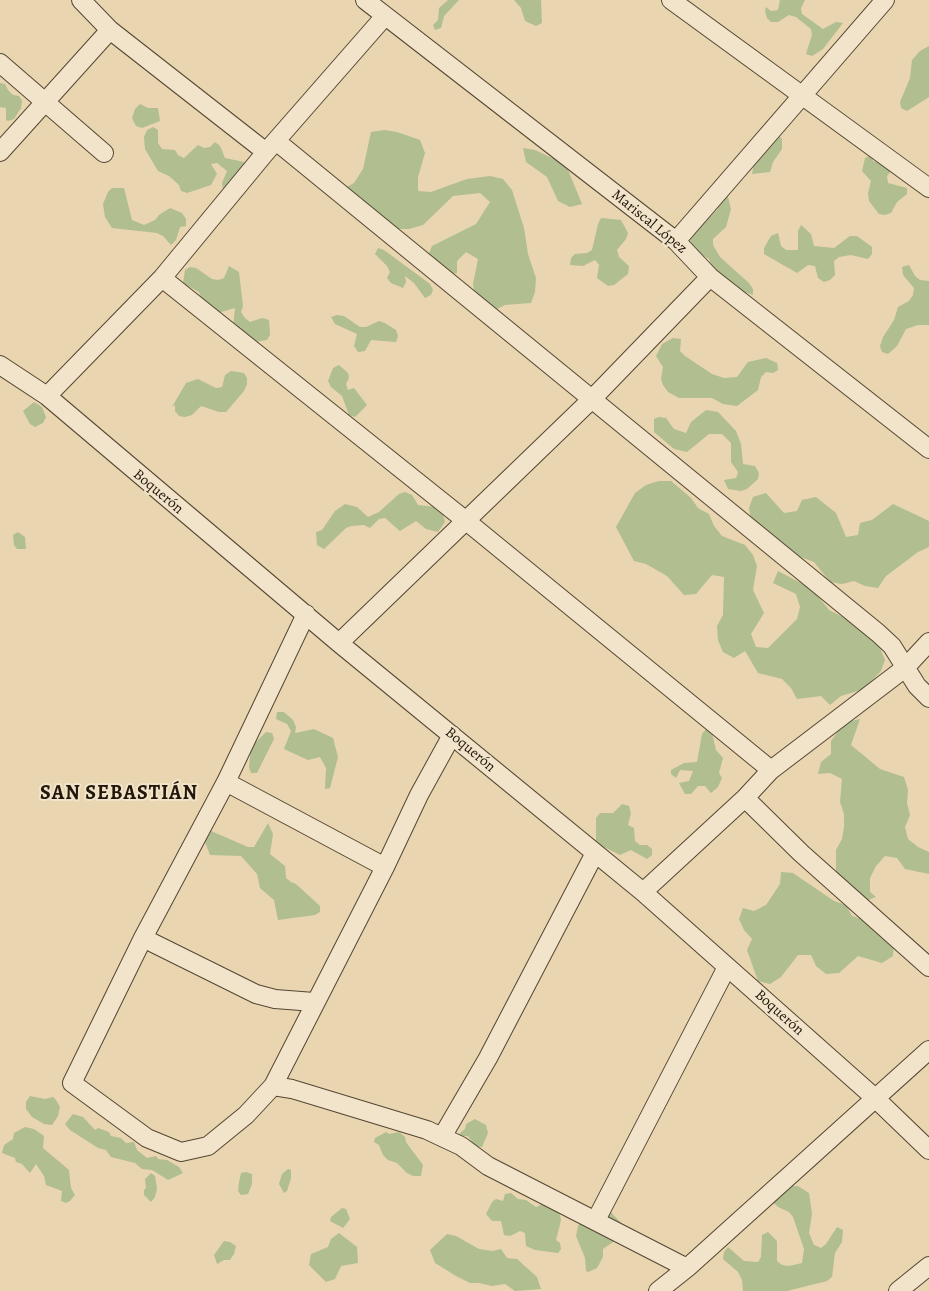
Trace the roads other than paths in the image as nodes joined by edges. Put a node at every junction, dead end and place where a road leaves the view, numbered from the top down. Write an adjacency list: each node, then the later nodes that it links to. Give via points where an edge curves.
1 (81, 0): 6 (street)
2 (364, 0): 5 (street, Mariscal López)
3 (671, 0): 8 (street)
4 (885, 0): 8 (street)
5 (385, 16): 10 (street); 14 (street, Mariscal López)
6 (110, 30): 9 (street); 10 (street)
7 (0, 63): 9 (street)
8 (803, 98): 13 (street); 14 (street)
9 (45, 100): 11 (street); 12 (street)
10 (271, 147): 16 (street); 19 (street)
11 (0, 152)
12 (104, 153)
13 (929, 188)
14 (676, 242): 15 (street, Mariscal López)
15 (710, 277): 19 (street); 20 (street, Mariscal López)
16 (162, 278): 18 (street); 21 (street)
17 (0, 365): 18 (street, Boquerón)
18 (47, 396): 22 (street, Boquerón)
19 (592, 399): 21 (street); 25 (street, via 878,633 892,646)
20 (929, 449)
21 (465, 520): 24 (street); 28 (street)
22 (306, 614): 24 (street, Boquerón); 29 (street)
23 (929, 642): 25 (street)
24 (339, 644): 27 (street, Boquerón)
25 (905, 668): 26 (street); 28 (street)
26 (929, 698)
27 (452, 735): 31 (street, Boquerón); 32 (street)
28 (772, 770): 30 (street)
29 (226, 782): 32 (street); 34 (street)
30 (746, 798): 33 (street); 36 (street)
31 (595, 854): 33 (street, Boquerón); 41 (street, via 488,1058)
32 (385, 867): 37 (street)
33 (643, 892): 35 (street, Boquerón)
34 (143, 938): 37 (street, via 256,994); 39 (street, via 72,1084 147,1138 181,1152 208,1146 246,1115)
35 (727, 967): 40 (street, Boquerón); 43 (street)
36 (929, 967)
37 (314, 1002): 39 (street)
38 (929, 1050): 40 (street)
39 (273, 1086): 41 (street, via 427,1130)
40 (874, 1098): 42 (street, Boquerón); 45 (street)
41 (442, 1138): 43 (street, via 461,1146 488,1166)
42 (929, 1150)
43 (596, 1220): 45 (street)
44 (929, 1266): 47 (street)
45 (687, 1268): 46 (street)
46 (658, 1291)
47 (898, 1291)

